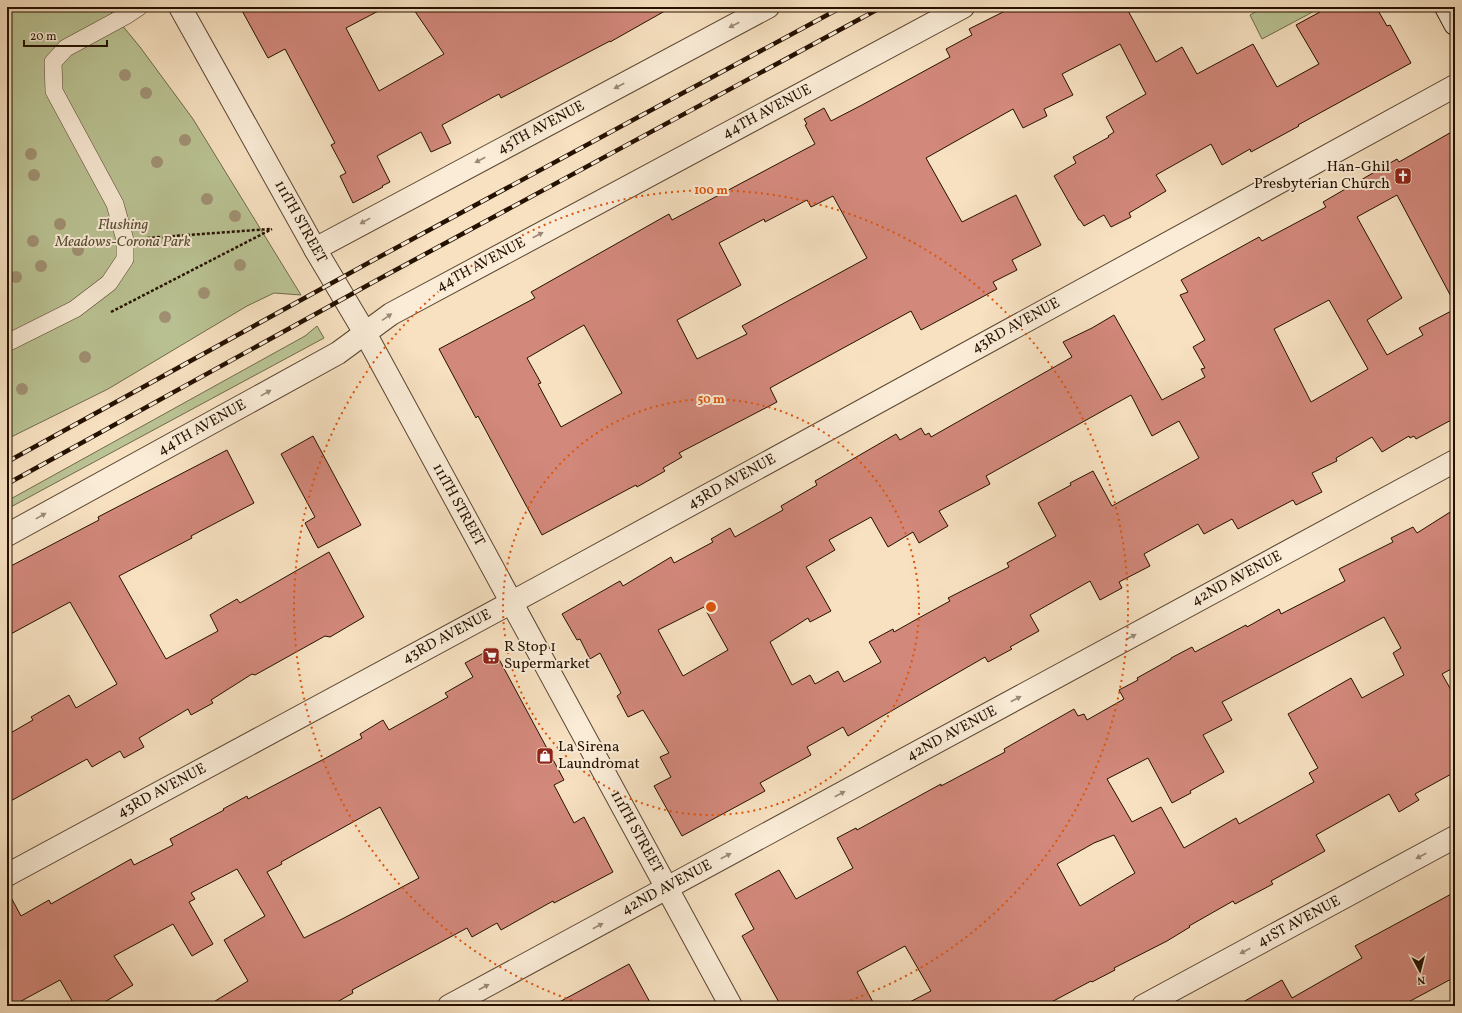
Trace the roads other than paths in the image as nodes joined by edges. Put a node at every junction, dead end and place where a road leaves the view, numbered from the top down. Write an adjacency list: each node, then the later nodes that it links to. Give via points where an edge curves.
1 (139, 7): 10 (lane, via 66,48 53,62 54,91 116,204 124,240 125,259 109,283 75,309)
2 (180, 7): 8 (street, 111TH STREET)
3 (768, 7): 8 (street, 45TH AVENUE, one-way to 8)
4 (963, 7): 9 (street, 44TH AVENUE, one-way to 4, via 398,310)
5 (1446, 7): 6 (street)
6 (1455, 24)
7 (1455, 86): 13 (street, 43RD AVENUE)
8 (315, 249): 9 (street, 111TH STREET)
9 (365, 333): 12 (street, 44TH AVENUE, one-way to 9, via 338,354); 13 (street, 111TH STREET)
10 (7, 343)
11 (1455, 461): 16 (street, 42ND AVENUE, one-way to 11)
12 (7, 535)
13 (512, 602): 15 (street, 43RD AVENUE); 16 (street, 111TH STREET)
14 (1455, 837): 19 (street, 41ST AVENUE, one-way to 19)
15 (7, 875)
16 (667, 888): 17 (street, 42ND AVENUE, one-way to 16); 18 (street, 111TH STREET)
17 (449, 1006)
18 (731, 1006)
19 (1143, 1006)

